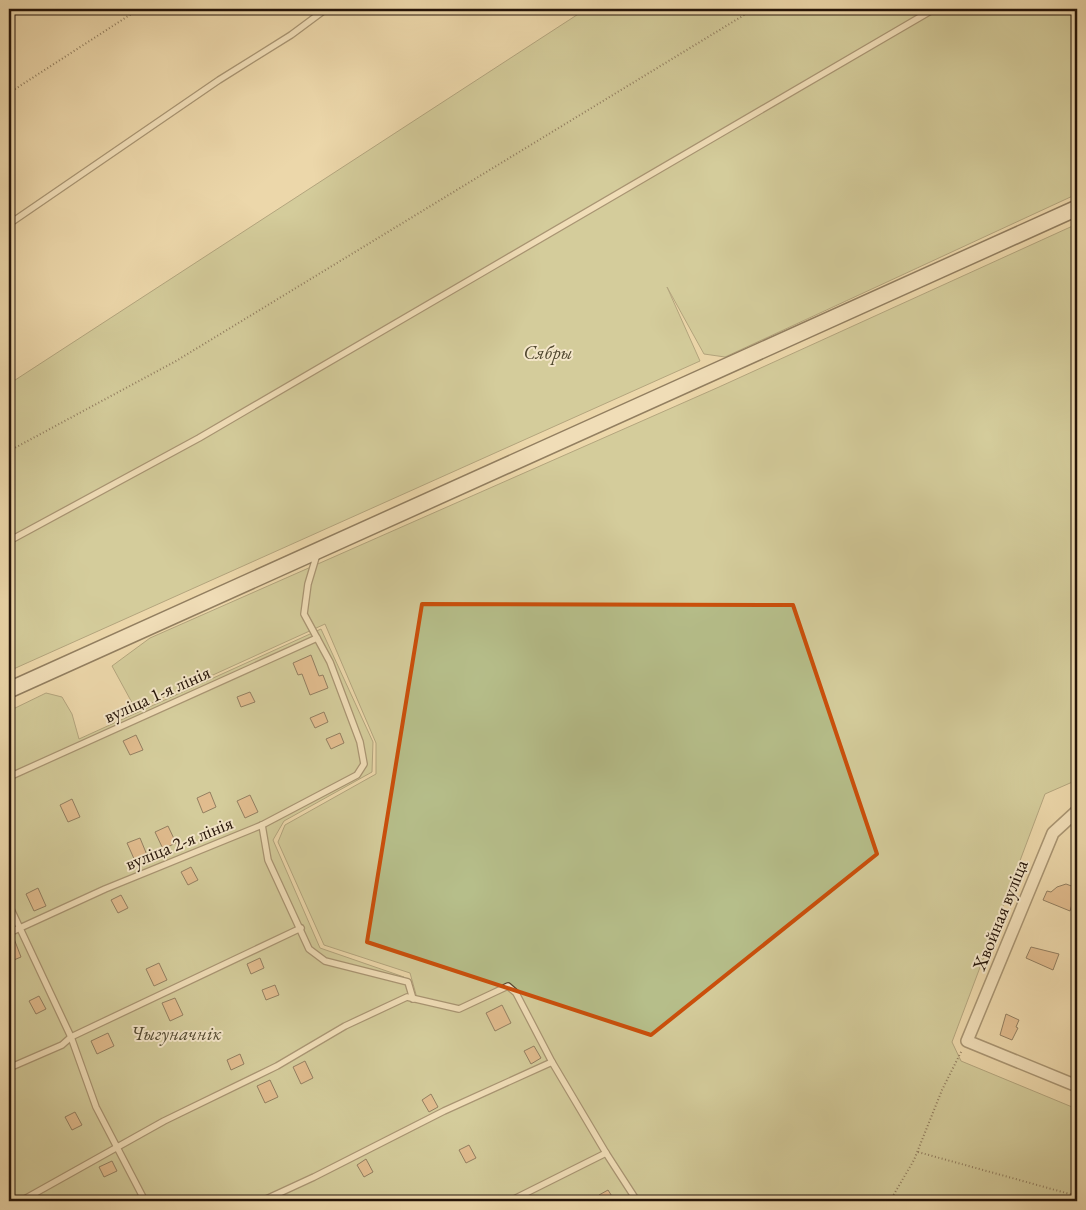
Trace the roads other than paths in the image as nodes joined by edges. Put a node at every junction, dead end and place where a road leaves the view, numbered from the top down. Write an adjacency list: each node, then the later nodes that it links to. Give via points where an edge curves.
1 (326, 9): 4 (lane)
2 (934, 9): 5 (lane, via 199,438)
3 (1077, 208): 6 (main road)
4 (9, 224)
5 (9, 541)
6 (318, 552): 7 (lane, via 308,584 304,614); 8 (main road)
7 (317, 638): 9 (lane, вуліца 1-я лінія); 11 (lane, вуліца 2-я лінія, via 330,662 360,742 364,764 357,775)
8 (9, 690)
9 (9, 777)
10 (1077, 811): 20 (street, Хвойная вуліца, via 1053,833 967,1042)
11 (262, 825): 13 (lane, вуліца 2-я лінія); 14 (lane, via 268,860)
12 (9, 905): 13 (lane)
13 (20, 928): 15 (lane, вуліца 2-я лінія); 17 (lane)
14 (301, 928): 16 (lane, via 309,949 325,961 408,982); 17 (lane)
15 (9, 933)
16 (413, 999): 18 (lane, via 459,1009 508,986 516,993); 21 (lane, via 407,998 345,1026 277,1066)
17 (71, 1037): 19 (lane, via 62,1045); 21 (lane, via 96,1107)
18 (552, 1062): 22 (lane); 25 (lane)
19 (9, 1068)
20 (1077, 1086)
21 (115, 1147): 23 (lane); 24 (lane)
22 (606, 1153): 26 (lane); 27 (lane)
23 (21, 1201)
24 (145, 1201)
25 (262, 1201)
26 (510, 1201)
27 (637, 1201)

